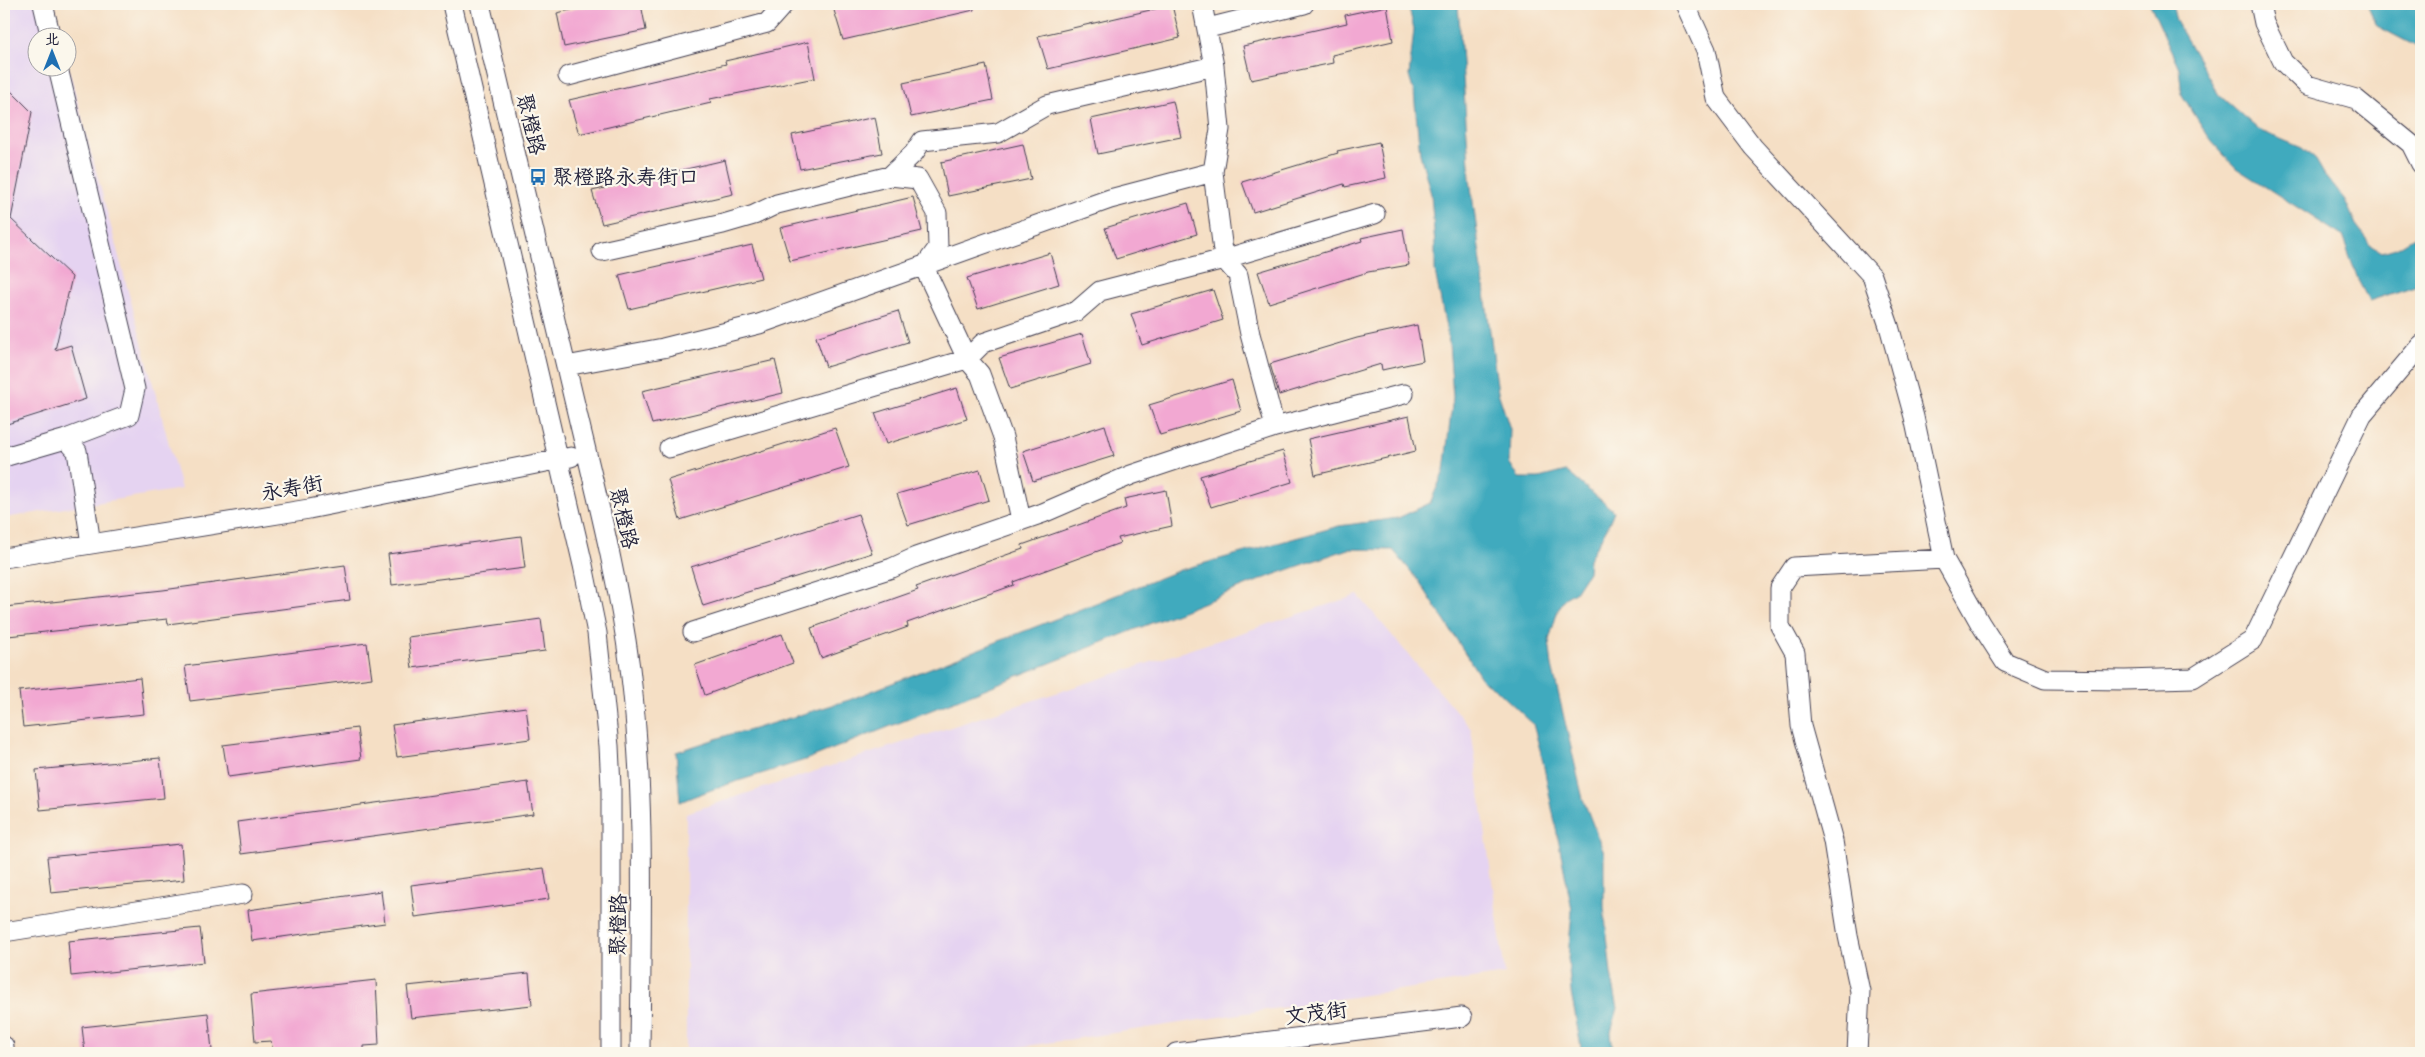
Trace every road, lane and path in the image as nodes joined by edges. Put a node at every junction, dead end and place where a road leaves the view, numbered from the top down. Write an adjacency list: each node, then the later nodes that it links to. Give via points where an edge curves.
1 (43, 4): 9 (street)
2 (452, 4): 30 (street, 聚橙路)
3 (480, 4): 23 (street, 聚橙路)
4 (784, 4): 12 (street, via 768,23)
5 (1202, 4): 10 (street)
6 (1304, 4): 10 (street)
7 (1685, 4): 34 (street, via 1706,50 1716,98 1753,147 1872,276 1914,417)
8 (2260, 4): 14 (street, via 2264,23 2283,62 2308,85 2356,99 2411,144)
9 (49, 28)
10 (1208, 28): 11 (street)
11 (1214, 66): 15 (street, via 1220,129); 16 (street, via 1047,105 998,133 922,141)
12 (568, 76)
13 (60, 78): 26 (street, via 135,388 129,415)
14 (2421, 164)
15 (1213, 172): 19 (street); 20 (street, via 1110,199)
16 (890, 176): 18 (street, via 777,204 723,224); 20 (street, via 918,179 937,213 938,248)
17 (1375, 214): 19 (street)
18 (602, 251)
19 (1224, 259): 22 (street, via 1100,292 1077,312 983,343); 25 (street, via 1238,275)
20 (924, 267): 22 (street); 23 (street, via 759,324 663,348)
21 (2421, 345): 34 (street, via 2362,415 2253,640 2193,678 2045,679 2005,662)
22 (967, 359): 27 (street); 31 (street, via 980,374 1003,437)
23 (566, 366): 28 (street, 聚橙路)
24 (1404, 394): 25 (street)
25 (1275, 427): 31 (street, via 1131,475)
26 (66, 439): 29 (street); 32 (street, via 78,450)
27 (669, 448)
28 (586, 454): 30 (street, 永寿街); 42 (street, 聚橙路, via 617,592 634,702 642,864)
29 (4, 457)
30 (560, 460): 32 (street, 永寿街, via 309,509); 41 (street, 聚橙路, via 597,633 609,746)
31 (1021, 520): 35 (street, via 892,568)
32 (91, 544): 33 (street, 永寿街)
33 (4, 558)
34 (1944, 559): 44 (street, via 1794,567 1780,588 1780,626 1795,652 1801,726 1833,841 1860,991)
35 (693, 632)
36 (243, 894): 37 (street)
37 (4, 932)
38 (1462, 1017): 43 (street, 文茂街)
39 (4, 1046): 40 (street)
40 (4, 1053)
41 (611, 1053)
42 (640, 1053)
43 (1176, 1053)
44 (1857, 1053)

